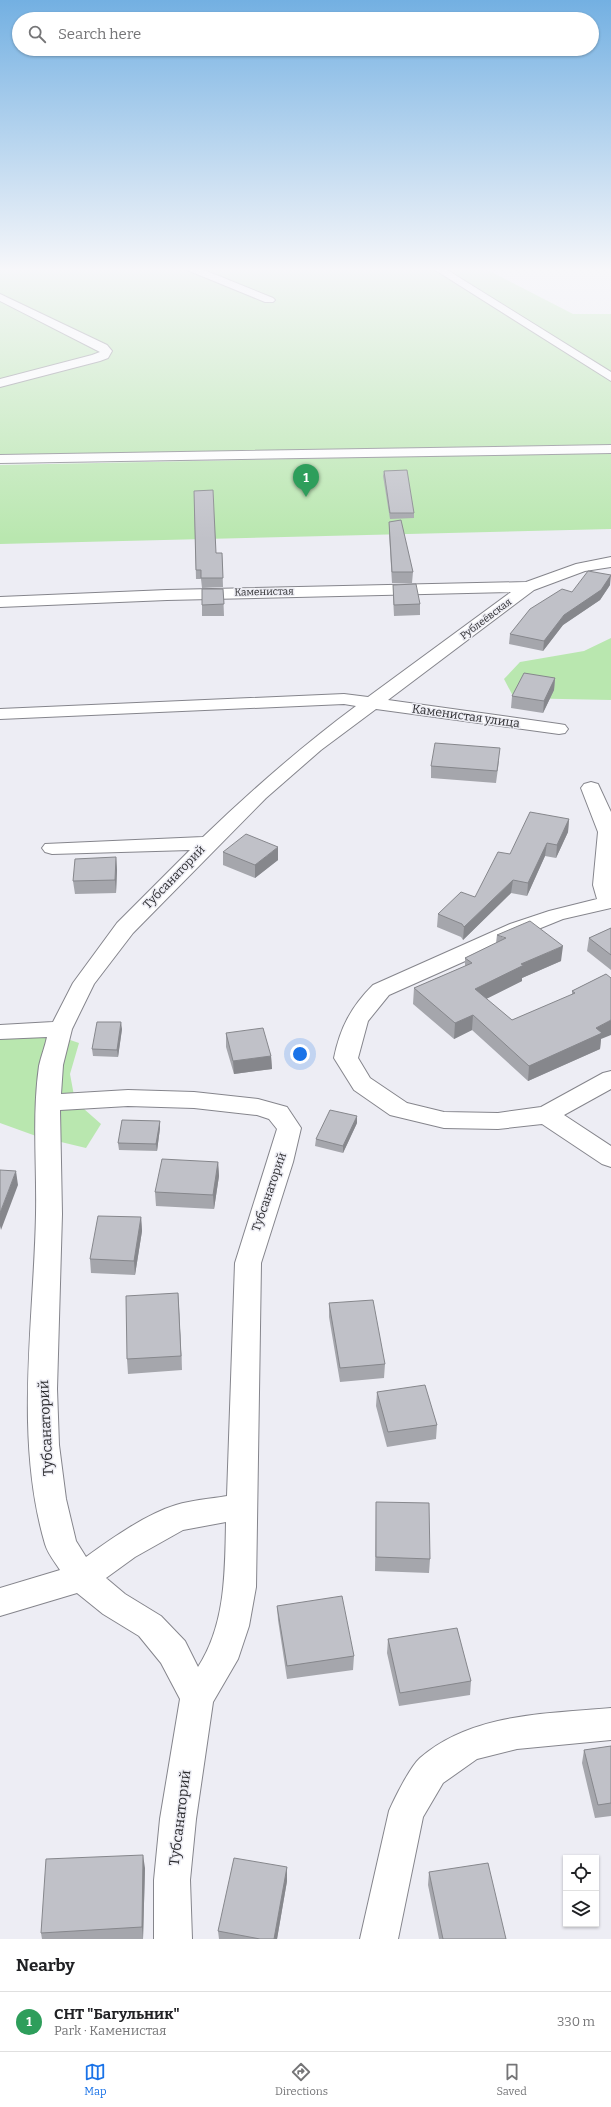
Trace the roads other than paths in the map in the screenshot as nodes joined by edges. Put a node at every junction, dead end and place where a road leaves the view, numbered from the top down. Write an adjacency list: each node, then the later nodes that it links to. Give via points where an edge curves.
1 (94, 358): 4 (street)
2 (581, 358): 3 (street)
3 (611, 377)
4 (0, 383)
5 (611, 449): 6 (street)
6 (0, 459)
7 (611, 562): 8 (street, Рублеёвская, via 582,568)
8 (528, 587): 9 (street, Каменистая, via 167,594); 10 (street, Рублеёвская)
9 (0, 602)
10 (374, 702): 11 (street, via 344,698); 12 (street, Каменистая улица); 14 (street, Тубсанаторий, via 314,746)
11 (0, 714)
12 (559, 729)
13 (591, 788): 16 (street, via 608,832 603,885)
14 (208, 843): 15 (street); 17 (street, Тубсанаторий, via 125,928 84,983)
15 (52, 848)
16 (610, 902): 21 (street, via 556,915 518,929 381,990 365,1005 351,1030 346,1058 362,1084 399,1109 444,1120 498,1122)
17 (61, 1029): 18 (street); 20 (street, Тубсанаторий, via 51,1065)
18 (0, 1032)
19 (611, 1079): 21 (street)
20 (48, 1103): 23 (street, Тубсанаторий, via 128,1098 201,1101 258,1107 278,1113 289,1128 254,1235 248,1263); 24 (street, Тубсанаторий, via 49,1214 43,1389 44,1445 51,1499 62,1545)
21 (546, 1116): 22 (street)
22 (611, 1158)
23 (242, 1506): 24 (street, via 177,1518 124,1547); 26 (street, Тубсанаторий, via 240,1587 233,1626 222,1659)
24 (82, 1578): 25 (street); 26 (street, Тубсанаторий, via 114,1604 150,1626 173,1652)
25 (0, 1602)
26 (197, 1698): 28 (street, Тубсанаторий, via 178,1819 172,1880)
27 (611, 1724): 29 (street, via 517,1733 469,1745 431,1771 407,1811)
28 (173, 1939)
29 (379, 1939)

